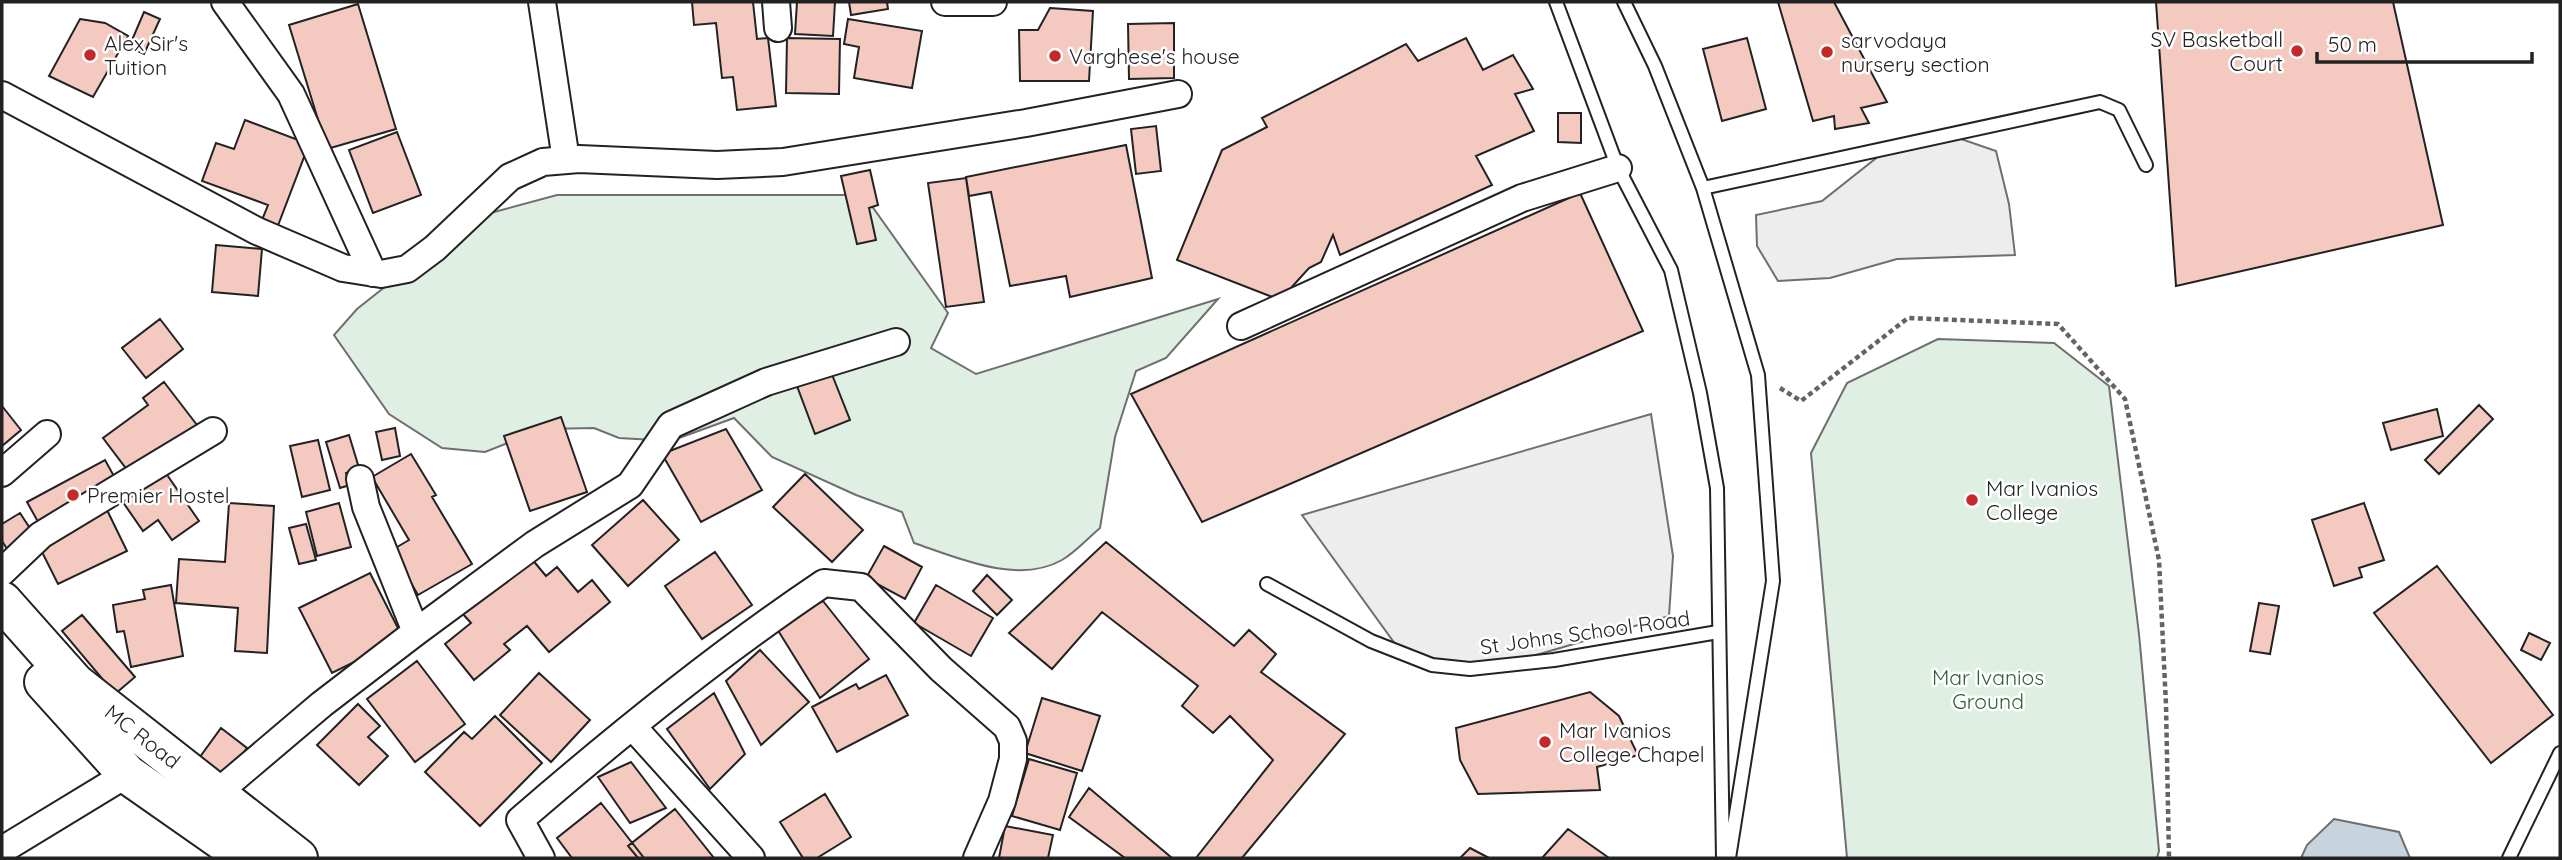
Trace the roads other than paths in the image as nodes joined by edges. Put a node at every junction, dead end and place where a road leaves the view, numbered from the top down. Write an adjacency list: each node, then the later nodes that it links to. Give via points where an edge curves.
1 (225, 2): 13 (street, via 291,94)
2 (542, 2): 9 (street)
3 (946, 2): 4 (street)
4 (993, 2)
5 (1556, 2): 11 (lane)
6 (1624, 2): 12 (lane, via 1655,66)
7 (1178, 94): 9 (street, via 783,162 717,165)
8 (2, 95): 13 (street, via 257,231 343,268)
9 (566, 160): 13 (street, via 543,162 510,177 407,269)
10 (2146, 165): 12 (lane, via 2119,110 2100,102)
11 (1618, 168): 14 (street, via 1522,198); 24 (lane, via 1671,270 1700,393 1717,488)
12 (1703, 188): 37 (lane, via 1758,375 1773,582)
13 (373, 273)
14 (1241, 327)
15 (896, 342): 23 (street, via 766,382 671,425 630,485 535,544)
16 (213, 431): 20 (street, via 41,535)
17 (47, 434): 18 (street)
18 (2, 473)
19 (360, 479): 23 (street, via 366,507)
20 (2, 572)
21 (1267, 584): 24 (lane, St Johns School Road, via 1371,641 1432,665 1470,668 1554,660)
22 (2, 601): 29 (main road, MC Road, via 75,683)
23 (416, 632): 29 (street)
24 (1718, 632): 36 (lane)
25 (2, 635): 28 (main road, MC Road)
26 (633, 727): 33 (street, via 520,820); 34 (street); 35 (street, via 766,622 824,583 861,587 941,669 1007,727 1013,741 1002,801)
27 (2560, 753): 38 (lane)
28 (127, 774): 30 (street); 31 (main road, MC Road)
29 (217, 793): 32 (main road, MC Road)
30 (2, 850)
31 (247, 858)
32 (298, 858)
33 (541, 858)
34 (751, 858)
35 (977, 858)
36 (1723, 858)
37 (1729, 858)
38 (2509, 858)

